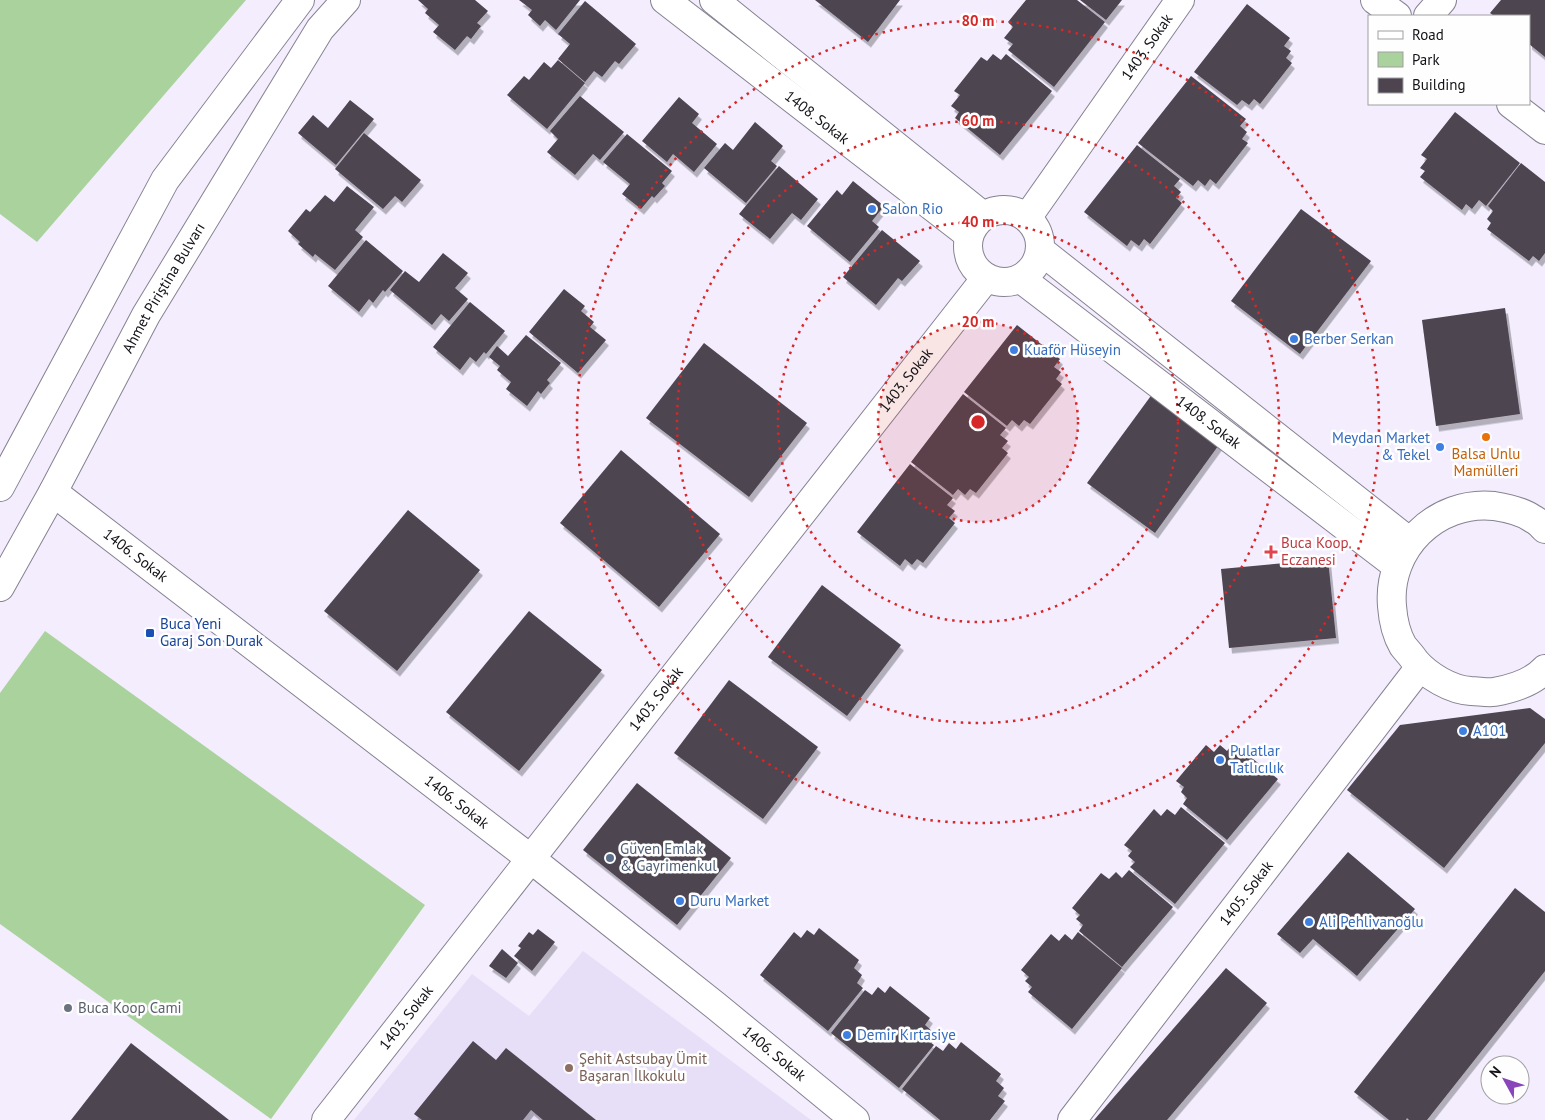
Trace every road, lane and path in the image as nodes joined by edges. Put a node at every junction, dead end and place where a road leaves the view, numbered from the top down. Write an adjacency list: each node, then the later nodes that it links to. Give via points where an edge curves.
1 (300, 0): 17 (street, via 165,180)
2 (346, 0): 18 (street, Ahmet Piriştina Bulvarı, via 320,29 146,315)
3 (665, 0): 13 (street, 1408. Sokak)
4 (714, 0): 13 (street, 1408. Sokak)
5 (1180, 0): 12 (street, 1403. Sokak)
6 (1375, 0): 8 (street)
7 (1442, 0): 9 (street)
8 (1396, 15)
9 (1429, 15)
10 (1512, 105): 11 (street)
11 (1545, 130)
12 (1027, 218): 13 (street, via 1006,209 994,211); 14 (street, via 1040,238)
13 (976, 226): 15 (street, via 968,248 970,259)
14 (1040, 250): 16 (street, via 1037,262); 20 (street, 1408. Sokak)
15 (986, 278): 16 (street, via 998,282); 25 (street, 1403. Sokak)
16 (1021, 278): 21 (street, 1408. Sokak)
17 (0, 487)
18 (53, 492): 22 (street, Ahmet Piriştina Bulvarı); 25 (street, 1406. Sokak)
19 (1541, 517): 20 (street, via 1481,505 1454,510 1430,523)
20 (1410, 542): 21 (street)
21 (1397, 566): 23 (street, via 1391,593 1393,620 1403,646)
22 (0, 587)
23 (1420, 667): 24 (street, via 1441,682 1466,690 1492,692 1518,686); 28 (street, 1405. Sokak)
24 (1544, 673)
25 (531, 858): 26 (street, 1403. Sokak); 27 (street, 1406. Sokak)
26 (326, 1120)
27 (855, 1120)
28 (1072, 1120)

